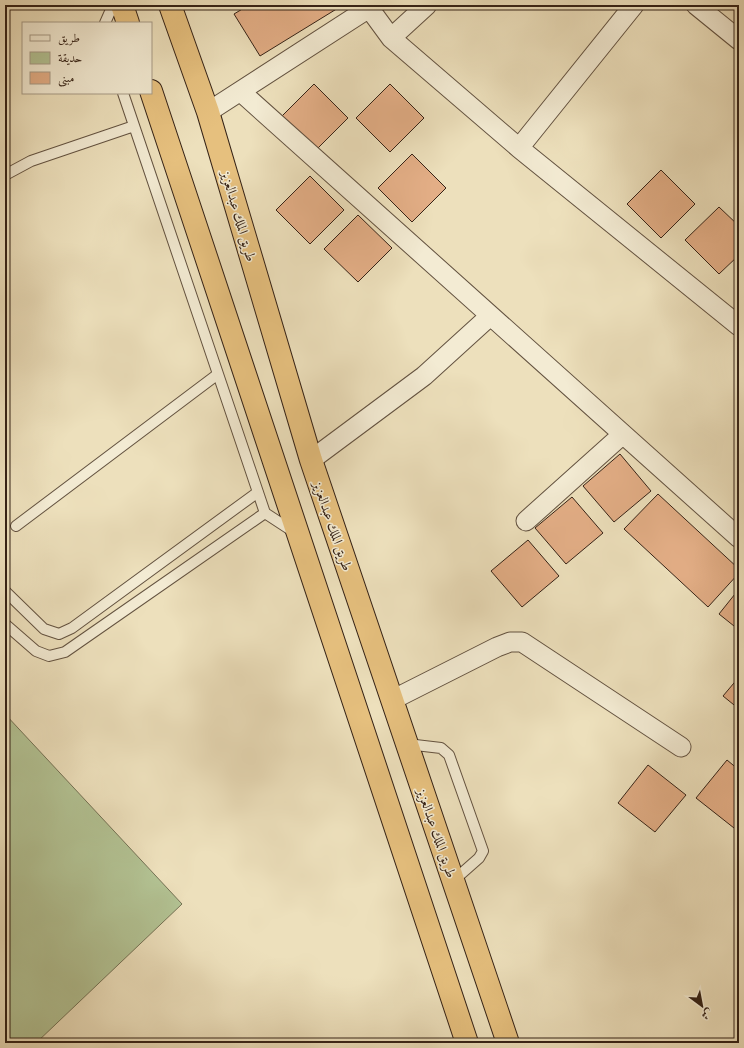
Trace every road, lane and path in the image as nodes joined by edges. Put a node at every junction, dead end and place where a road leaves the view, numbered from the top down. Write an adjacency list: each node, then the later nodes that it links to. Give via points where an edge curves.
1 (113, 5): 8 (lane)
2 (122, 5): 9 (highway)
3 (170, 5): 15 (highway, طريق الملك عبدالعزيز)
4 (427, 5): 10 (street)
5 (634, 5): 17 (street)
6 (696, 5): 11 (street)
7 (368, 7): 10 (street); 12 (street)
8 (105, 22)
9 (128, 22)
10 (391, 38): 17 (street)
11 (739, 40)
12 (241, 92): 15 (street); 19 (street)
13 (123, 94): 16 (lane)
14 (152, 94): 28 (highway)
15 (208, 112): 23 (highway, طريق الملك عبدالعزيز)
16 (134, 126): 18 (lane, via 31,161); 21 (lane)
17 (519, 148): 20 (street)
18 (5, 175)
19 (490, 316): 22 (street); 23 (street, via 424,376)
20 (739, 326)
21 (218, 374): 24 (lane); 27 (lane)
22 (623, 434): 26 (street); 29 (street)
23 (311, 460): 32 (highway, طريق الملك عبدالعزيز)
24 (258, 492): 25 (lane); 30 (lane, via 72,628 59,634 44,629)
25 (265, 513): 28 (lane); 31 (lane, via 65,652 49,656 36,651)
26 (526, 521)
27 (16, 526)
28 (299, 535): 36 (highway)
29 (739, 538)
30 (5, 591)
31 (5, 624)
32 (392, 700): 33 (highway, طريق الملك عبدالعزيز); 34 (street, via 497,647 510,642 522,642)
33 (407, 744): 35 (highway, طريق الملك عبدالعزيز); 35 (lane, via 441,748 449,755 483,851 479,858)
34 (681, 747)
35 (453, 881): 37 (highway, طريق الملك عبدالعزيز)
36 (467, 1043)
37 (508, 1043)

